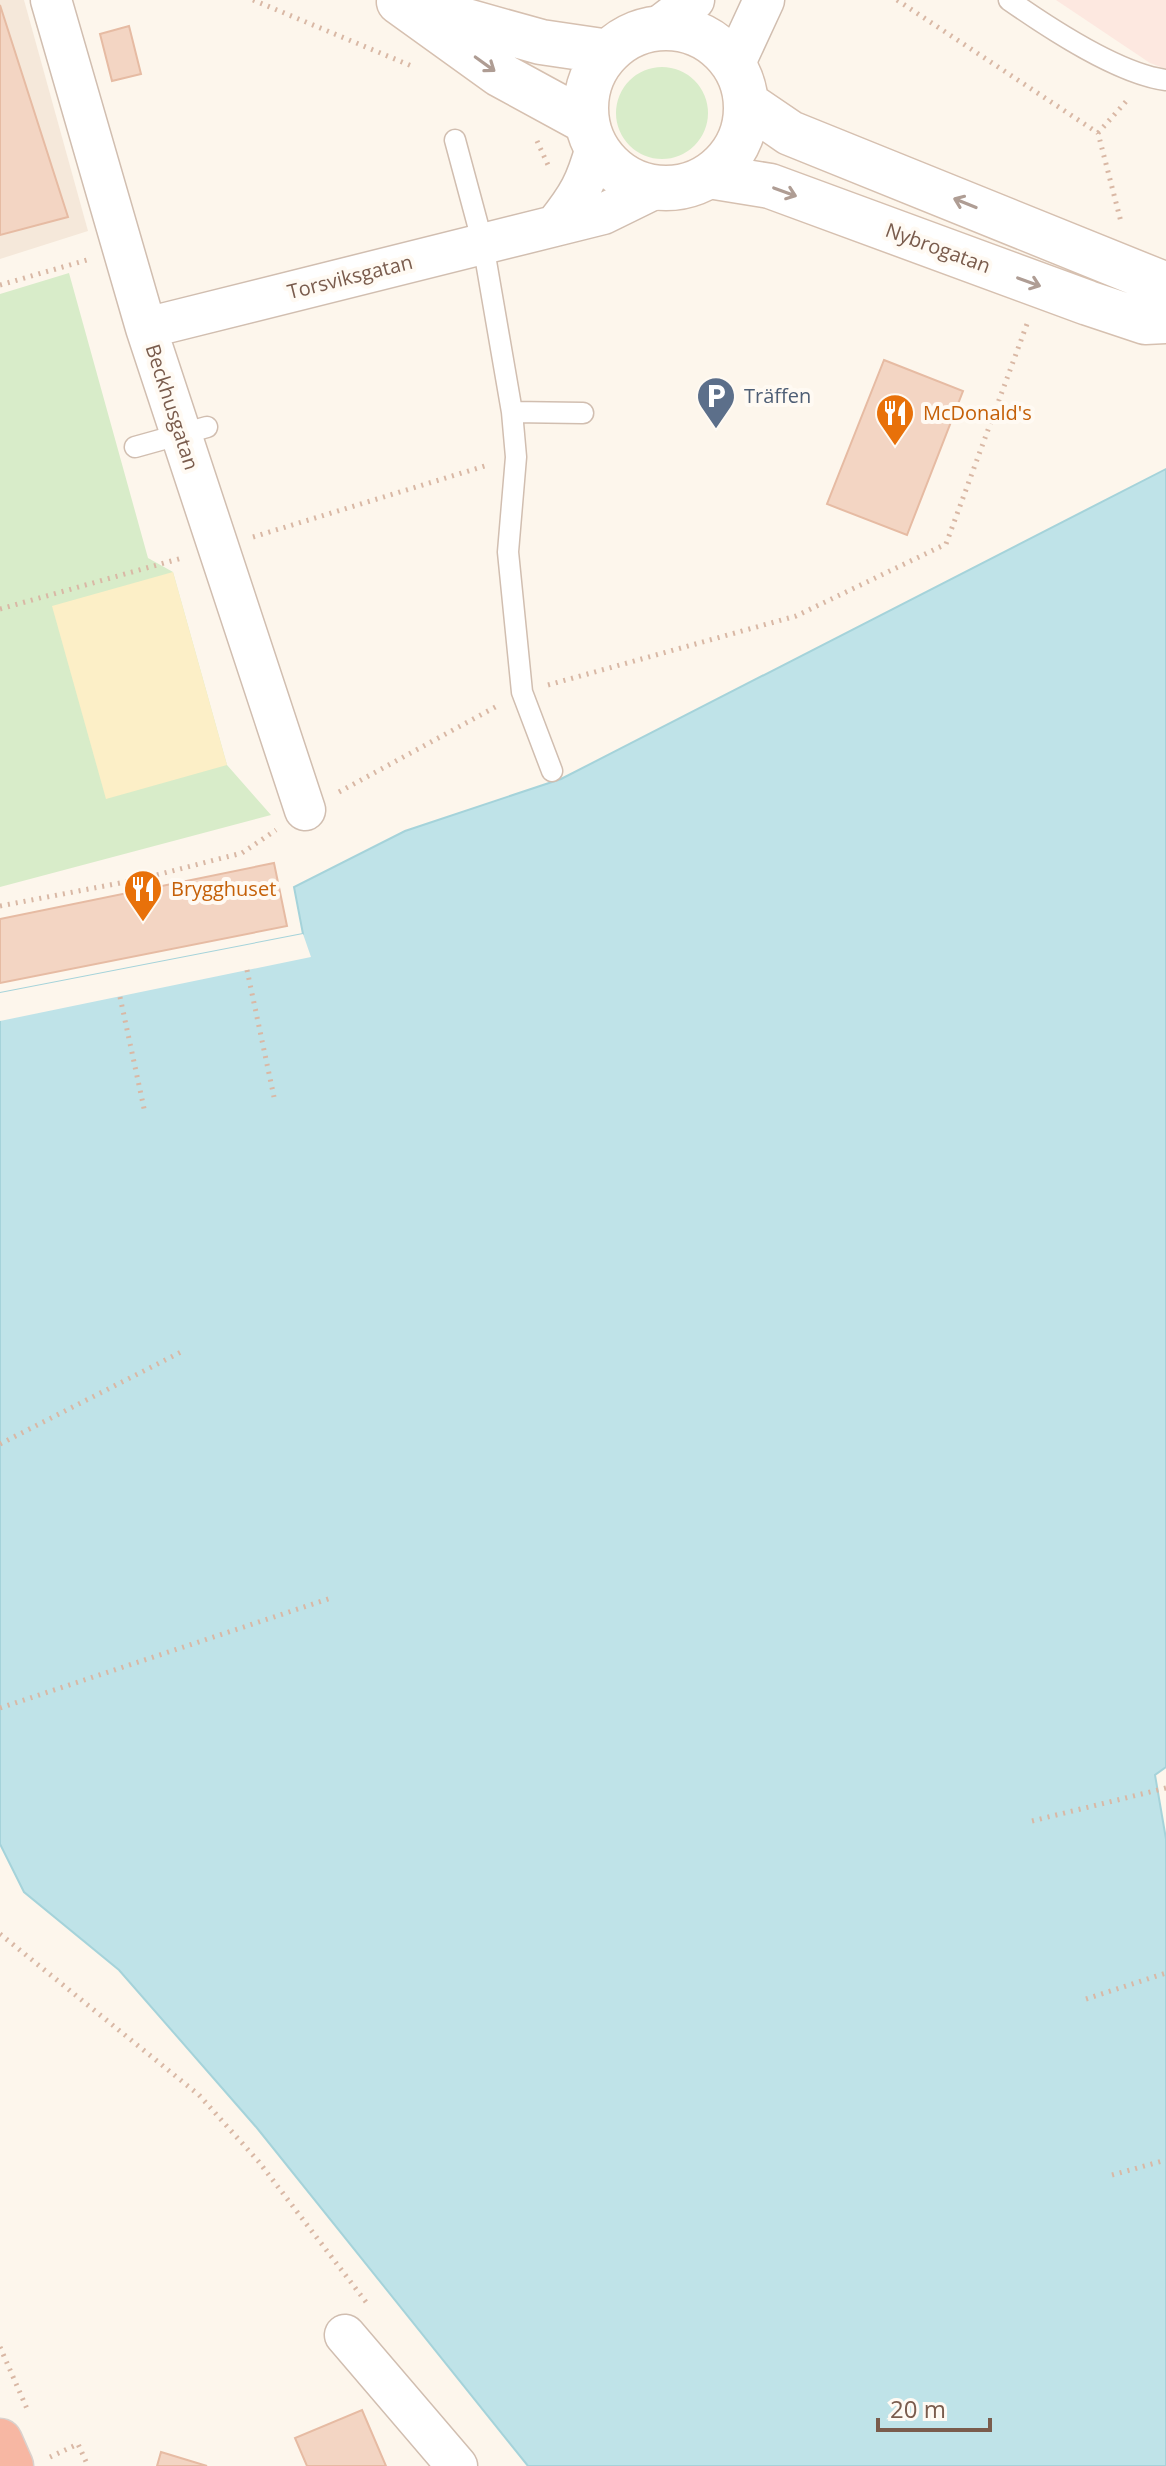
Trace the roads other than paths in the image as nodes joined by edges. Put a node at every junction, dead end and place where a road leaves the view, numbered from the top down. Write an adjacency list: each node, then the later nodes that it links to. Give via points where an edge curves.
1 (51, 0): 18 (street, Beckhusgatan)
2 (694, 0): 6 (street)
3 (764, 0): 9 (street)
4 (1009, 0): 8 (lane, via 1061,36)
5 (396, 1): 7 (main road, via 541,42); 10 (main road, one-way to 10)
6 (656, 29): 7 (main road, via 630,36); 9 (main road, via 700,35 719,48)
7 (609, 52): 10 (main road, via 594,73 587,97)
8 (1157, 79)
9 (740, 84): 12 (main road, via 743,131 730,156); 16 (main road, one-way to 9, via 790,133)
10 (591, 134): 13 (main road, via 611,167 633,181); 14 (street, via 586,183)
11 (455, 140): 15 (lane)
12 (709, 176): 13 (main road, via 685,186); 17 (main road, Nybrogatan, one-way to 17, via 770,186 1088,303 1145,322)
13 (658, 187): 14 (street, Torsviksgatan, via 603,214)
14 (555, 226): 15 (street, Torsviksgatan)
15 (483, 244): 18 (street, Torsviksgatan); 19 (lane)
16 (1166, 287)
17 (1166, 321)
18 (146, 328): 21 (street, Beckhusgatan)
19 (512, 412): 20 (lane); 23 (lane, via 516,457 508,552 522,692)
20 (583, 413)
21 (194, 430): 22 (lane); 24 (street, Beckhusgatan)
22 (135, 447)
23 (552, 771)
24 (305, 810)
25 (360, 2325): 28 (street)
26 (0, 2441): 27 (highway)
27 (30, 2462)
28 (457, 2466)

